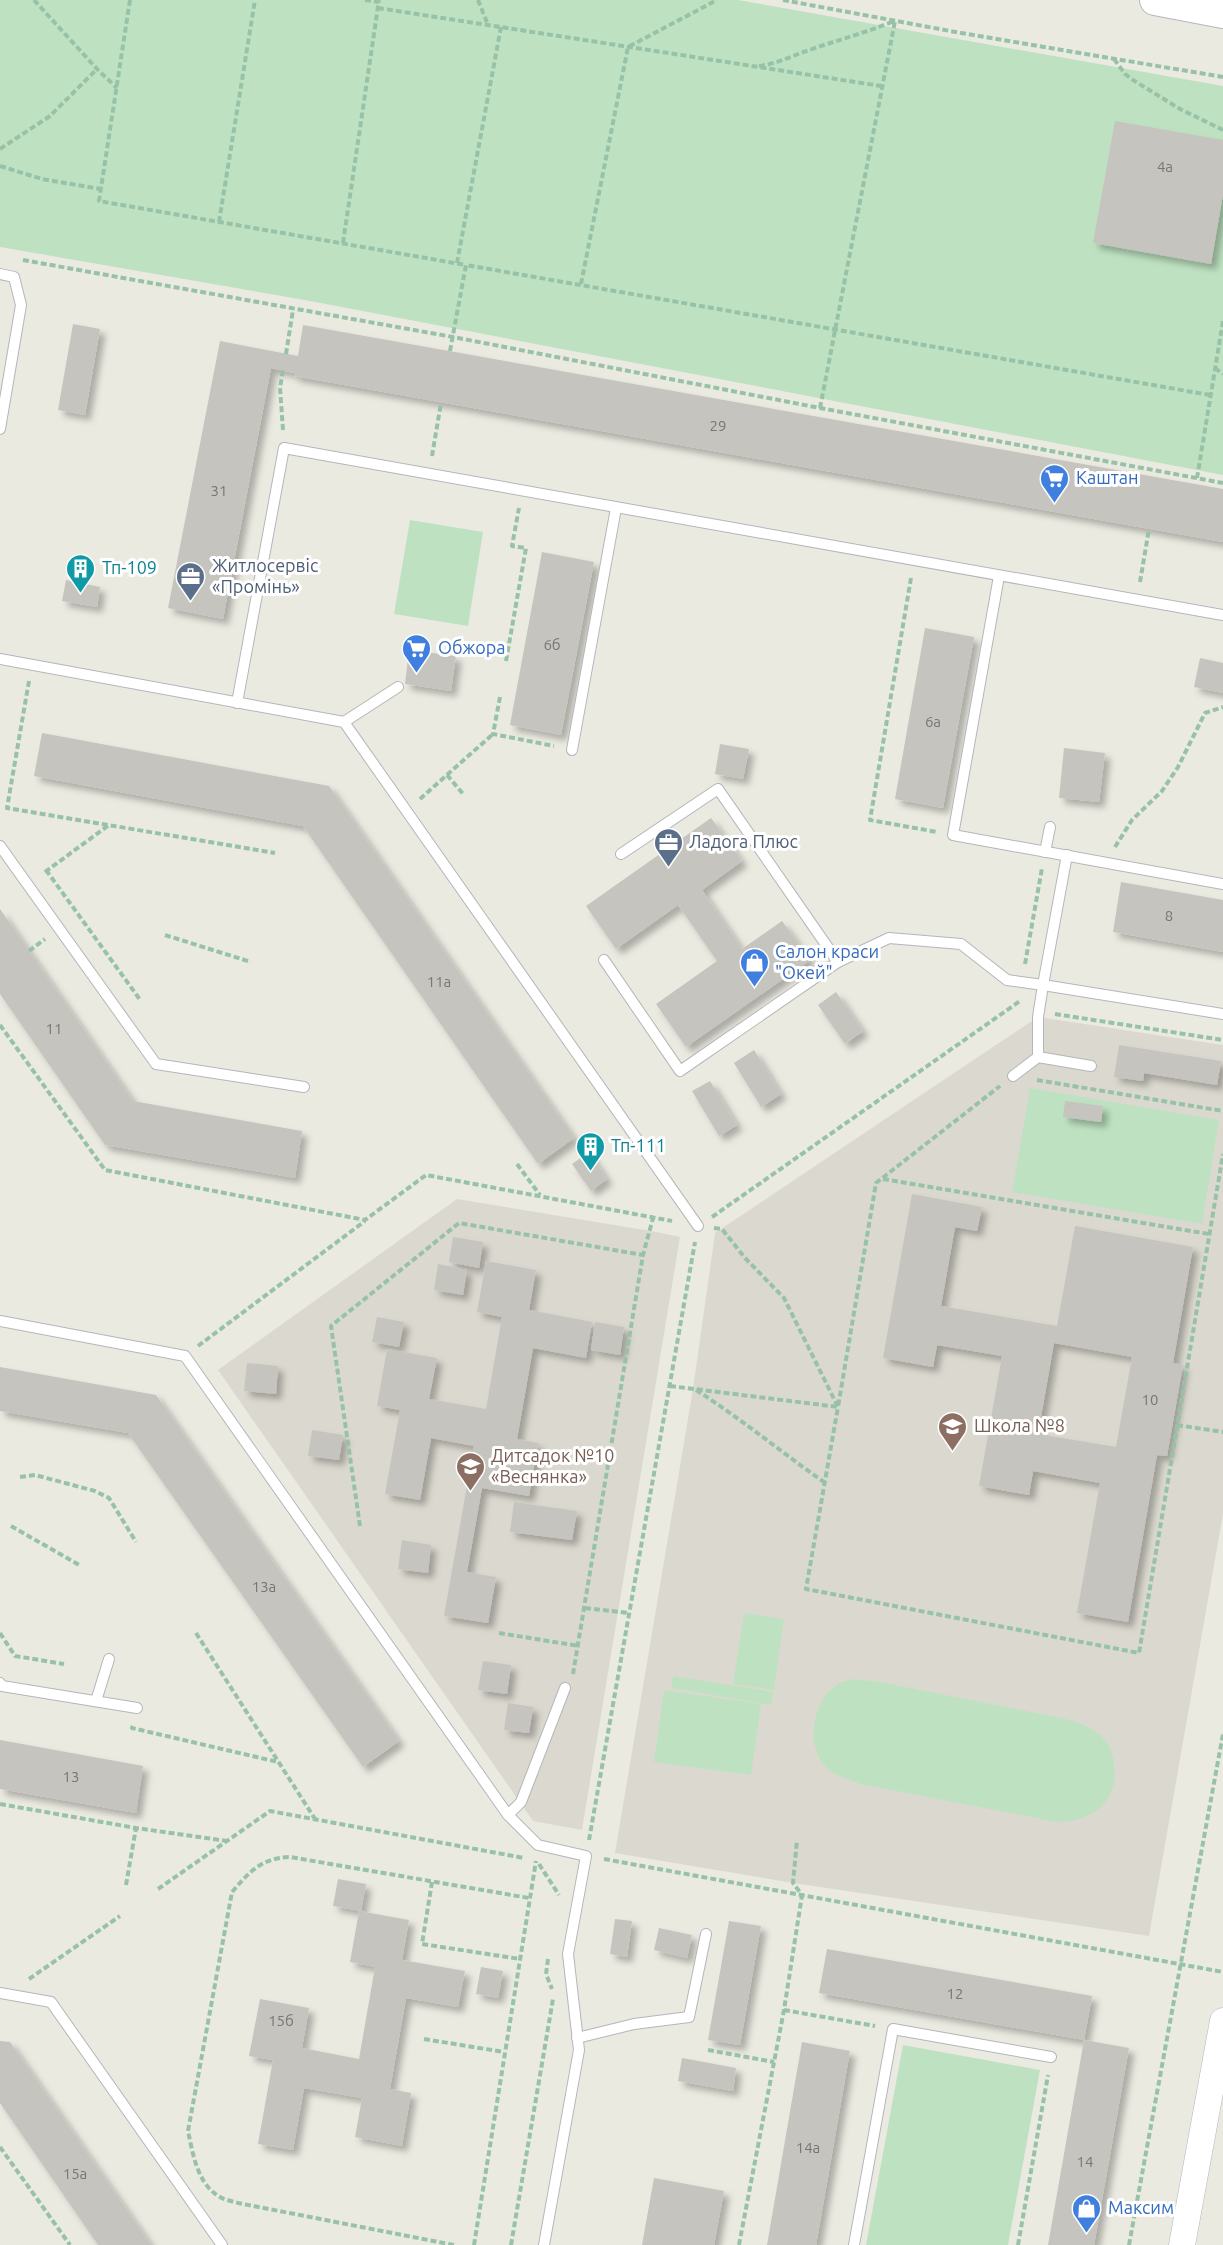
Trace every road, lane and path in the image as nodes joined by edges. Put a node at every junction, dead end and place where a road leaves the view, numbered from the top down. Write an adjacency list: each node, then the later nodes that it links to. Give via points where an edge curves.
1 (34, 0): 18 (path)
2 (130, 0): 21 (path)
3 (255, 0): 26 (path)
4 (365, 0): 9 (path)
5 (478, 0): 13 (path)
6 (717, 0): 15 (path)
7 (783, 0): 12 (path)
8 (1155, 0): 11 (main road)
9 (379, 1): 10 (path)
10 (378, 8): 13 (path); 27 (path)
11 (1223, 13)
12 (895, 21): 16 (path); 17 (path); 20 (path)
13 (488, 25): 14 (path)
14 (501, 27): 15 (path); 29 (path)
15 (628, 47): 17 (path); 32 (path)
16 (1114, 59): 19 (path); 22 (path, via 1134,80)
17 (755, 67): 20 (path)
18 (97, 69): 21 (path); 23 (path, via 50,116)
19 (1223, 77)
20 (881, 87): 35 (path)
21 (117, 88): 25 (path)
22 (1223, 130)
23 (0, 149)
24 (0, 166): 25 (path, via 42,179)
25 (101, 189): 26 (path, via 99,201)
26 (219, 222): 27 (path)
27 (343, 243): 29 (path)
28 (12, 258): 33 (path)
29 (458, 263): 30 (path)
30 (466, 265): 32 (path); 36 (path)
31 (0, 274): 45 (lane, via 14,277 21,305)
32 (581, 284): 35 (path)
33 (293, 310): 36 (path); 38 (path)
34 (1223, 321): 39 (path)
35 (835, 330): 42 (path); 44 (path)
36 (453, 337): 37 (path); 44 (path)
37 (450, 351)
38 (286, 354)
39 (1215, 367): 41 (path); 42 (path)
40 (283, 370): 46 (path, via 280,388)
41 (1223, 374)
42 (1210, 395): 50 (path)
43 (441, 403): 48 (path)
44 (820, 408): 47 (path)
45 (0, 429)
46 (284, 448): 48 (lane); 64 (lane)
47 (1159, 471): 49 (path); 50 (path)
48 (428, 474): 52 (lane)
49 (1158, 478)
50 (1197, 478): 51 (path)
51 (1223, 483)
52 (522, 491): 53 (lane); 60 (path, via 512,546 526,548)
53 (616, 508): 55 (lane); 68 (lane)
54 (1149, 529): 57 (path)
55 (914, 561): 56 (lane); 74 (path, via 870,820)
56 (999, 576): 57 (lane); 74 (lane)
57 (1137, 601): 58 (lane)
58 (1223, 615)
59 (0, 659): 61 (lane)
60 (506, 661)
61 (31, 665): 64 (lane); 72 (path, via 7,808)
62 (398, 687): 66 (lane)
63 (500, 697): 67 (path)
64 (237, 703): 66 (lane)
65 (1223, 707): 80 (path, via 1205,713 1162,791 1132,820 1119,843)
66 (344, 723): 71 (lane)
67 (493, 734): 68 (path); 69 (path)
68 (573, 750)
69 (447, 775): 70 (path); 71 (path)
70 (464, 795)
71 (406, 811): 106 (lane)
72 (109, 825): 77 (path); 81 (path)
73 (1050, 827): 76 (lane)
74 (952, 835): 76 (lane)
75 (0, 846): 82 (lane)
76 (1045, 852): 79 (lane); 88 (path)
77 (275, 853)
78 (621, 854): 87 (lane, via 718,789)
79 (1067, 855): 80 (lane); 89 (lane)
80 (1100, 861): 83 (lane)
81 (46, 870): 82 (path); 90 (path)
82 (27, 884): 98 (lane, via 156,1064)
83 (1223, 884)
84 (165, 935): 86 (path)
85 (604, 960): 87 (lane, via 680,1071)
86 (251, 962)
87 (838, 962): 88 (lane, via 889,938 961,944 1007,980)
88 (1022, 982): 89 (lane)
89 (1043, 985): 91 (lane); 92 (lane); 106 (path)
90 (141, 1001)
91 (1039, 1011): 94 (path); 95 (lane)
92 (1223, 1014)
93 (0, 1025): 105 (path, via 105,1170)
94 (1223, 1040)
95 (1038, 1057): 96 (lane); 97 (lane)
96 (1090, 1066)
97 (1013, 1076): 99 (path); 102 (path)
98 (304, 1087)
99 (1223, 1111)
100 (1223, 1155): 107 (path)
101 (517, 1164): 103 (path)
102 (882, 1179): 107 (path); 113 (path, via 876,1184)
103 (541, 1196): 104 (path); 105 (path, via 426,1175)
104 (653, 1218): 106 (path); 108 (path)
105 (365, 1220): 110 (path)
106 (698, 1226): 111 (path); 113 (path, via 722,1229 784,1298)
107 (1209, 1234): 114 (path)
108 (643, 1255): 119 (path, via 459,1223 330,1326); 122 (path)
109 (0, 1321): 110 (lane)
110 (185, 1356): 137 (lane)
111 (670, 1386): 112 (path); 123 (path)
112 (693, 1389): 113 (path); 117 (path)
113 (838, 1407): 117 (path)
114 (1177, 1425): 115 (path); 117 (path, via 1139,1653 806,1589)
115 (1223, 1432)
116 (20, 1477): 120 (path, via 35,1475 109,1498)
117 (824, 1482)
118 (11, 1526): 121 (path)
119 (360, 1526)
120 (136, 1542)
121 (81, 1566)
122 (585, 1608): 123 (path); 127 (path)
123 (629, 1613): 143 (path)
124 (0, 1633): 129 (path, via 15,1656)
125 (196, 1633): 135 (path)
126 (499, 1633): 127 (path)
127 (579, 1646): 131 (path, via 575,1671)
128 (109, 1659): 132 (lane)
129 (64, 1665)
130 (0, 1683): 132 (lane)
131 (565, 1688): 137 (lane, via 521,1802)
132 (96, 1701): 133 (lane)
133 (137, 1708): 135 (path, via 132,1728)
134 (1223, 1734): 156 (path)
135 (279, 1762): 138 (path)
136 (0, 1804): 139 (path)
137 (508, 1815): 142 (lane)
138 (316, 1820): 141 (path, via 270,1811); 144 (path)
139 (136, 1828): 141 (path); 146 (path)
140 (797, 1840): 148 (path, via 793,1883)
141 (228, 1841): 147 (path)
142 (538, 1845): 143 (lane); 144 (path)
143 (586, 1856): 148 (path); 162 (lane, via 568,1954)
144 (536, 1861): 149 (path); 150 (path, via 559,1893)
145 (432, 1882): 149 (path); 154 (path, via 422,1944); 171 (path, via 290,1857 274,1857 243,1878 232,1892 188,2131 194,2162 220,2197)
146 (126, 1885)
147 (158, 1889)
148 (802, 1895): 156 (path); 159 (path)
149 (530, 1898): 154 (path)
150 (557, 1905)
151 (120, 1916): 155 (path)
152 (706, 1934): 162 (lane, via 689,2018 634,2024)
153 (550, 1951): 173 (path, via 546,1974 554,1994)
154 (520, 1959): 165 (path)
155 (52, 1963)
156 (1181, 1965): 157 (path); 178 (path)
157 (1223, 1972)
158 (0, 1993): 170 (lane, via 51,2002)
159 (784, 2010): 161 (path); 167 (path)
160 (1223, 2021): 179 (street)
161 (893, 2029): 166 (lane); 176 (lane)
162 (577, 2038): 174 (lane, via 579,2050)
163 (424, 2039): 165 (path)
164 (708, 2050): 167 (path)
165 (504, 2052): 172 (path)
166 (1051, 2057): 177 (path)
167 (774, 2062): 175 (path)
168 (0, 2147): 169 (path)
169 (70, 2245)
170 (222, 2245)
171 (454, 2245)
172 (474, 2245)
173 (511, 2245)
174 (544, 2245)
175 (739, 2245)
176 (854, 2245)
177 (1018, 2245)
178 (1130, 2245)
179 (1182, 2245)

